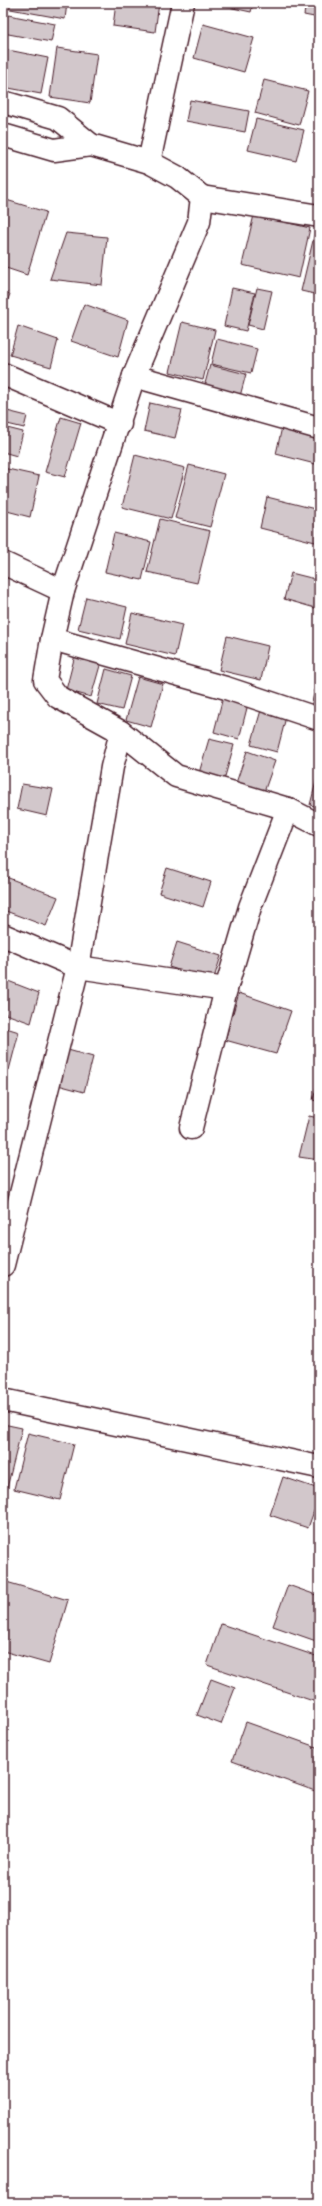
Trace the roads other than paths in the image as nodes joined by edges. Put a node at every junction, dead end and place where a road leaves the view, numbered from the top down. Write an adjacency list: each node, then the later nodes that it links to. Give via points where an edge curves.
1 (183, 3): 5 (street)
2 (3, 102): 4 (street, via 58,118)
3 (3, 135): 4 (street, via 54,150)
4 (91, 145): 5 (street)
5 (149, 162): 6 (street, via 177,177)
6 (202, 197): 7 (street); 9 (street, via 199,222)
7 (319, 216)
8 (3, 374): 10 (street)
9 (134, 376): 10 (street); 11 (street)
10 (120, 424): 13 (street)
11 (319, 428)
12 (3, 563): 13 (street)
13 (64, 592): 14 (street)
14 (52, 639): 15 (street, via 226,688); 16 (street, via 44,680 58,697)
15 (319, 719)
16 (121, 732): 17 (street, via 176,776); 20 (street, via 112,767)
17 (288, 809): 18 (street); 21 (street, via 250,907)
18 (319, 825)
19 (3, 935): 20 (street)
20 (78, 967): 21 (street); 23 (street)
21 (226, 989): 22 (street)
22 (192, 1128)
23 (3, 1265)
24 (3, 1400): 25 (street)
25 (319, 1468)

